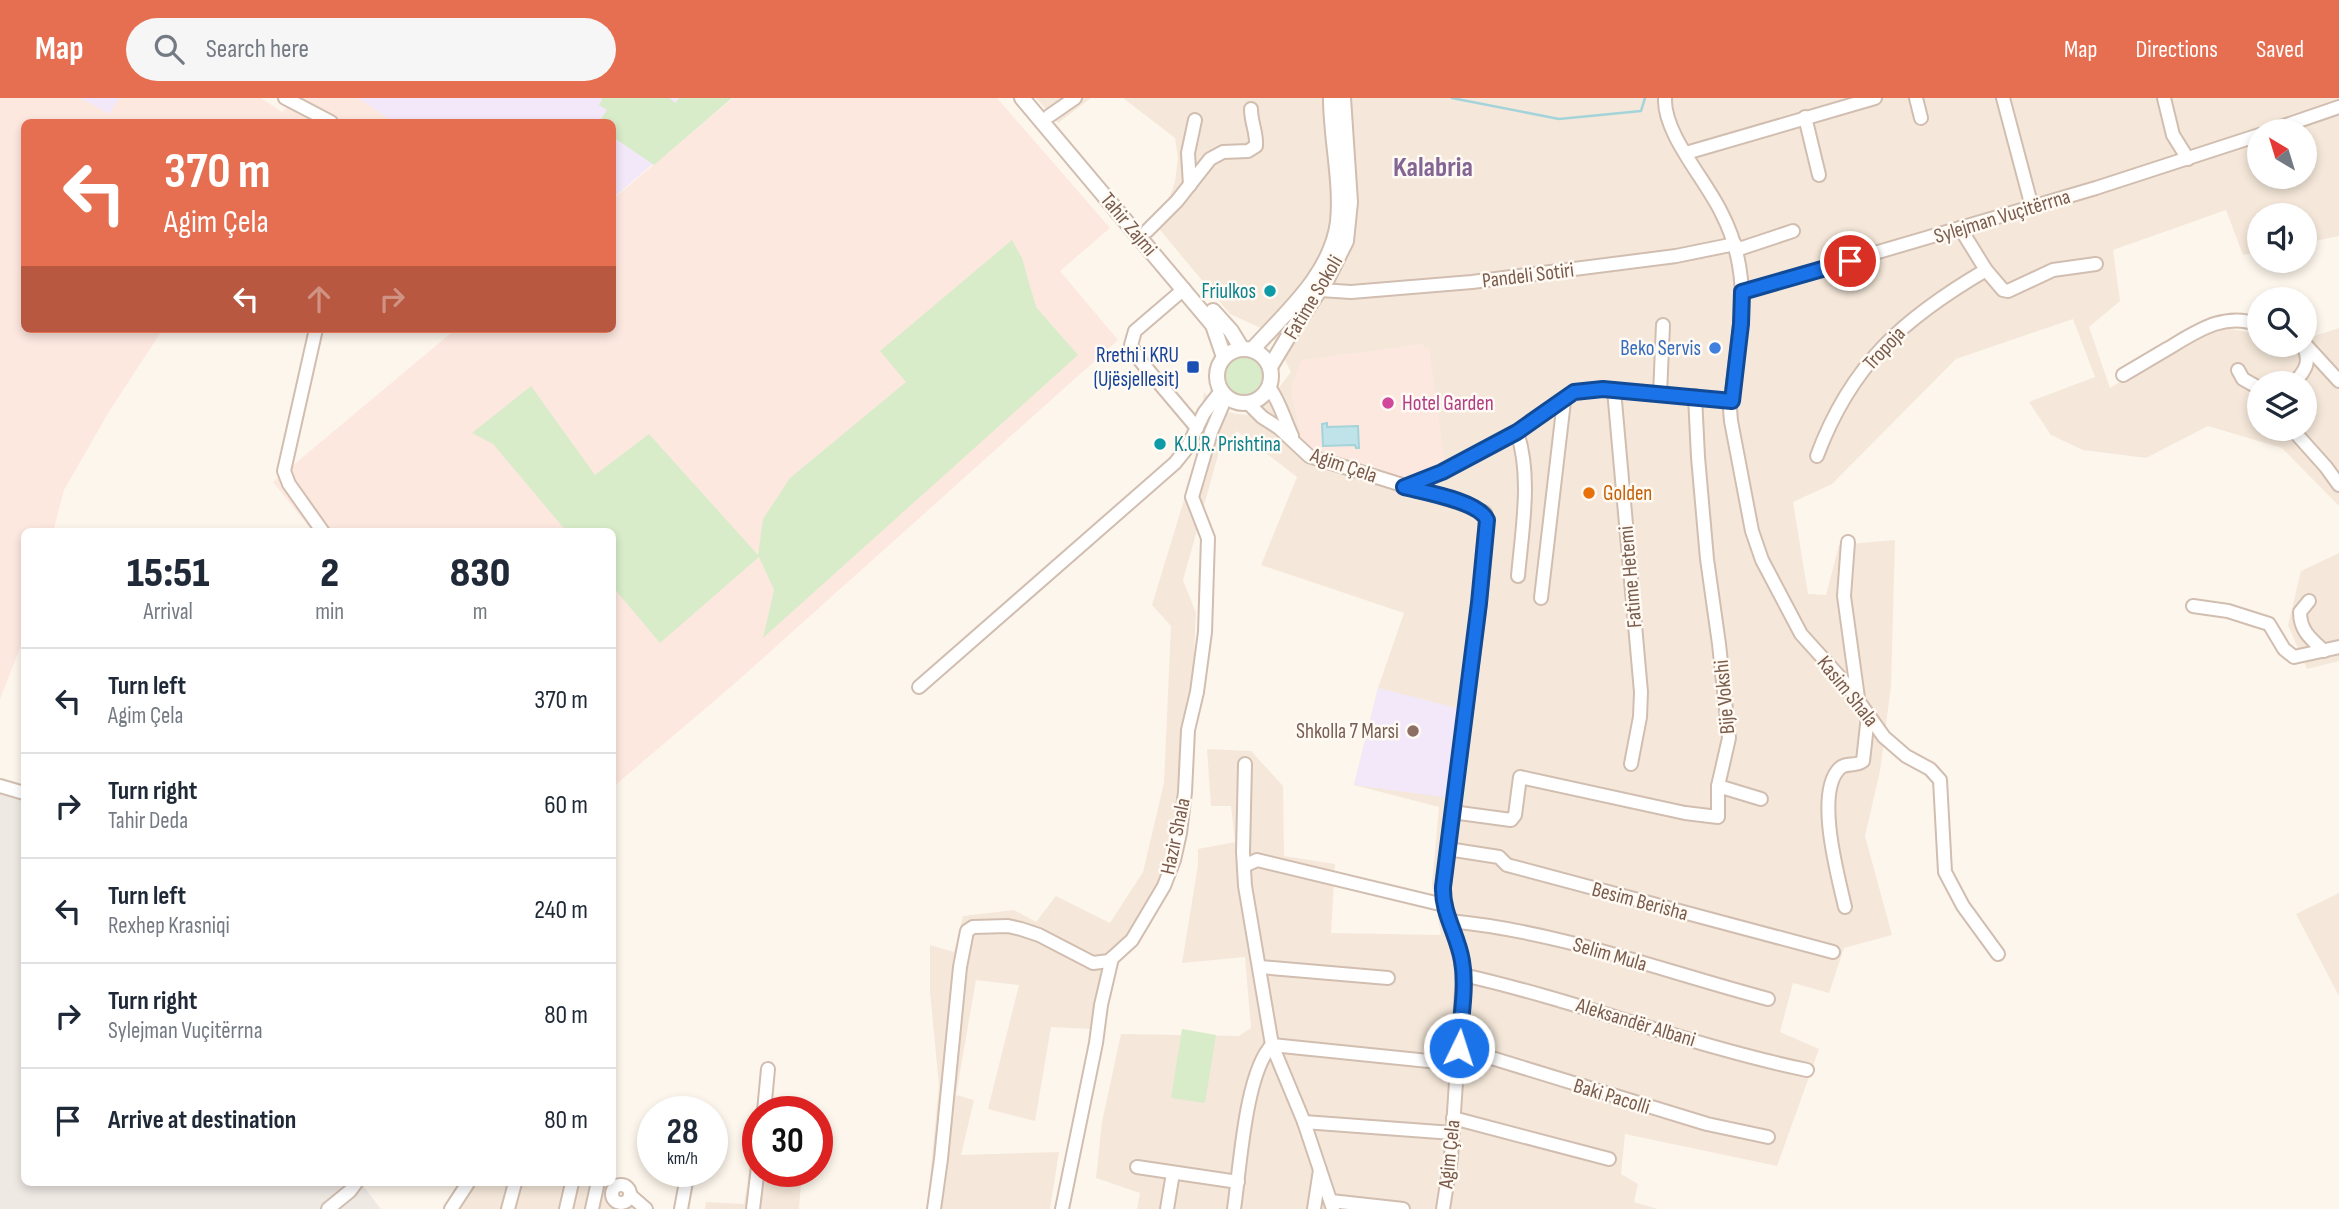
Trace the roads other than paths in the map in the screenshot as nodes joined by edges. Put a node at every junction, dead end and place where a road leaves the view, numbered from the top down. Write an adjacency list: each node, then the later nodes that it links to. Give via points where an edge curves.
1 (285, 98): 17 (street)
2 (1022, 98): 32 (street, Tahir Zajmi)
3 (1034, 98): 14 (street, Tahir Zajmi)
4 (1075, 98): 14 (street)
5 (1331, 98): 38 (street, Fatime Sokoli, via 1338,202 1334,238 1300,299)
6 (1343, 98): 33 (street, Fatime Sokoli, via 1350,216 1343,248)
7 (1665, 98): 21 (street, Kasim Shala, via 1667,115)
8 (1875, 98): 15 (street)
9 (1916, 98): 16 (street)
10 (2003, 98): 25 (street)
11 (2164, 98): 22 (street, via 2173,135)
12 (2339, 107): 18 (street)
13 (1251, 109): 24 (street, via 1256,146 1216,155)
14 (1049, 116): 27 (street, Tahir Zajmi)
15 (1804, 117): 21 (street); 23 (street)
16 (1921, 118)
17 (325, 119)
18 (2304, 119)
19 (1195, 120): 24 (street, via 1188,153)
20 (2247, 139): 22 (street, Sylejman Vuçitërrna)
21 (1686, 153): 29 (street, Kasim Shala, via 1716,201)
22 (2188, 159): 25 (street, Sylejman Vuçitërrna)
23 (1819, 175)
24 (1190, 185): 27 (street)
25 (2032, 207): 26 (street, Sylejman Vuçitërrna)
26 (1960, 228): 31 (street); 34 (street, Sylejman Vuçitërrna)
27 (1147, 231): 38 (street, Tahir Zajmi)
28 (1793, 231): 29 (street, Pandeli Sotiri)
29 (1735, 247): 33 (street, Pandeli Sotiri, via 1444,285); 34 (street, Kasim Shala)
30 (2096, 264): 31 (street, via 2053,270 2008,290 1998,287)
31 (1986, 270): 58 (street, Tropoja, via 1922,310 1885,343 1839,405)
32 (1184, 289): 39 (street, Tahir Zajmi, via 1213,325); 54 (street, via 1135,331 1131,345)
33 (1320, 290): 41 (street, Fatime Sokoli)
34 (1742, 292): 52 (street, Kasim Shala)
35 (2247, 320): 43 (street, via 2205,326)
36 (1662, 324): 49 (street)
37 (315, 333): 61 (street, via 284,471)
38 (1247, 349): 39 (street); 41 (street, via 1264,357)
39 (1224, 357): 48 (street, via 1216,374)
40 (2316, 357): 45 (street)
41 (1270, 368): 46 (street)
42 (2238, 370): 44 (street)
43 (2123, 374)
44 (2247, 381)
45 (2339, 381)
46 (1269, 387): 53 (street); 57 (street, Agim Çela, via 1279,400)
47 (1614, 390): 49 (street); 51 (street, via 1574,392); 73 (street, Fatime Hetemi, via 1641,692)
48 (1223, 394): 53 (street, via 1237,403); 54 (street, via 1204,413); 86 (street, Hazir Shala, via 1192,497 1208,538 1205,632 1188,730 1180,833 1164,886 1132,940)
49 (1660, 394): 50 (street)
50 (1695, 396): 52 (street); 75 (street, Bije Vokshi, via 1707,559 1729,738)
51 (1564, 401): 55 (street); 64 (street)
52 (1732, 401): 70 (street, Kasim Shala, via 1731,421 1762,560 1801,634)
53 (1250, 404): 57 (street, Agim Çela)
54 (1197, 428): 69 (street, via 1175,463)
55 (1517, 432): 60 (street); 63 (street, via 1524,460)
56 (2303, 441): 59 (street)
57 (1295, 443): 60 (street, Agim Çela, via 1309,456)
58 (1817, 456)
59 (2339, 485)
60 (1404, 487): 78 (street, Agim Çela, via 1474,507 1485,513 1487,520)
61 (320, 528)
62 (1848, 542): 70 (street, via 1844,596)
63 (1518, 576)
64 (1541, 598)
65 (2309, 601): 68 (street, via 2300,612 2302,629)
66 (2193, 607): 68 (street, via 2228,611 2269,624 2294,657)
67 (2339, 647): 68 (street)
68 (2324, 650)
69 (919, 687)
70 (1858, 698): 71 (street, Kasim Shala)
71 (1868, 716): 82 (street, via 1863,761 1839,768 1830,791 1831,842); 85 (street, Kasim Shala, via 1894,747 1940,780 1945,872)
72 (1245, 764): 80 (street)
73 (1631, 764)
74 (0, 786): 76 (street)
75 (1718, 786): 77 (street); 78 (street, Bije Vokshi, via 1718,817 1520,777 1511,820)
76 (21, 792)
77 (1761, 799)
78 (1452, 812): 79 (street, Agim Çela)
79 (1448, 849): 81 (street, Agim Çela); 84 (street, Besim Berisha, via 1499,857 1507,865)
80 (1244, 866): 81 (street, via 1257,860); 87 (street)
81 (1444, 905): 83 (street, Agim Çela)
82 (1845, 907)
83 (1449, 921): 88 (street, Agim Çela, via 1460,949); 90 (street, Selim Mula, via 1535,933)
84 (1833, 953)
85 (1998, 954)
86 (1112, 958): 124 (street, via 1093,963 1039,935 1008,926 967,931); 125 (street)
87 (1260, 967): 89 (street); 91 (street)
88 (1463, 975): 92 (street, Agim Çela); 95 (street, Aleksandër Albani)
89 (1388, 978)
90 (1768, 999)
91 (1272, 1045): 93 (street); 98 (street); 105 (street, via 1261,1063 1248,1108)
92 (1459, 1048): 93 (street, Agim Çela); 100 (street, Baki Pacolli, via 1707,1124)
93 (1458, 1064): 97 (street, Agim Çela)
94 (768, 1069): 96 (street)
95 (1807, 1070)
96 (765, 1096)
97 (1453, 1118): 99 (street, Agim Çela); 101 (street)
98 (1304, 1122): 99 (street); 103 (street)
99 (1453, 1133): 130 (street, Agim Çela)
100 (1768, 1137)
101 (1609, 1159)
102 (1137, 1167): 104 (street)
103 (1320, 1167): 115 (street); 128 (street)
104 (1173, 1173): 105 (street); 126 (street)
105 (1238, 1182): 127 (street)
106 (354, 1186): 116 (street)
107 (466, 1186): 117 (street)
108 (514, 1186): 118 (street)
109 (571, 1186): 119 (street)
110 (596, 1186): 120 (street)
111 (685, 1187): 122 (street)
112 (756, 1187): 123 (street)
113 (612, 1188): 114 (street, via 613,1200)
114 (628, 1203): 121 (street)
115 (1332, 1205): 129 (street)
116 (328, 1209)
117 (452, 1209)
118 (508, 1209)
119 (566, 1209)
120 (592, 1209)
121 (646, 1209)
122 (681, 1209)
123 (753, 1209)
124 (934, 1209)
125 (1062, 1209)
126 (1167, 1209)
127 (1234, 1209)
128 (1314, 1209)
129 (1403, 1209)
130 (1443, 1209)

